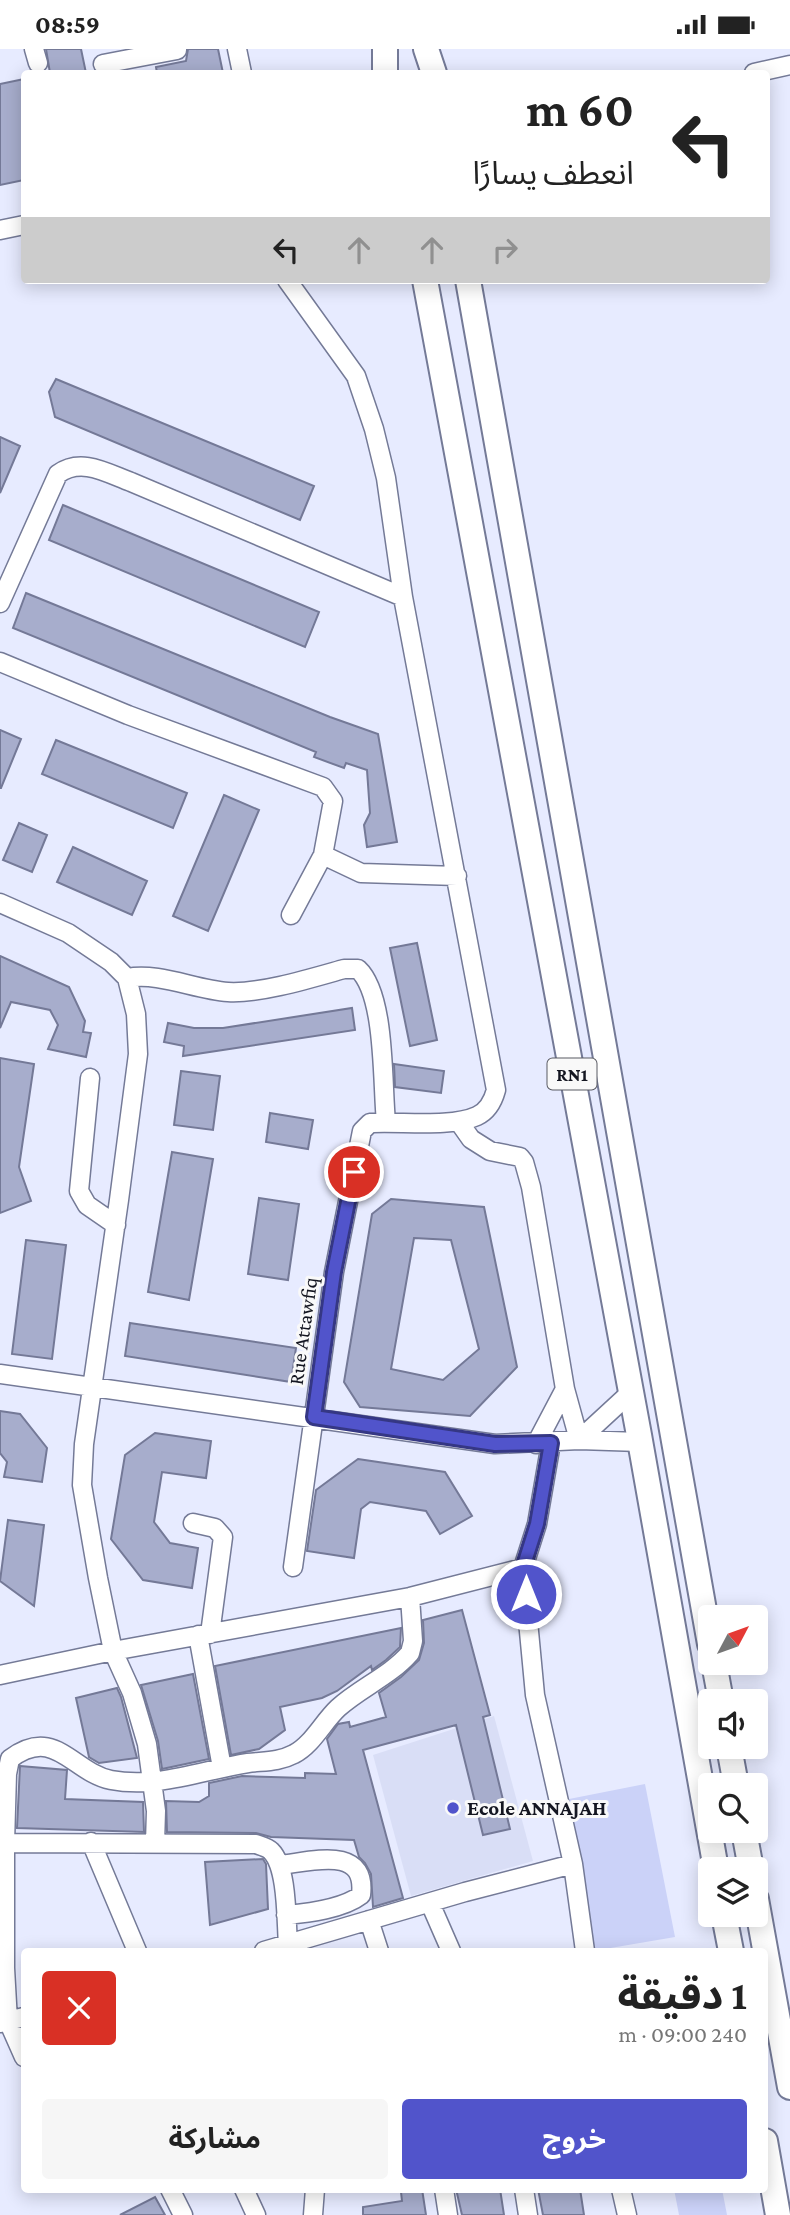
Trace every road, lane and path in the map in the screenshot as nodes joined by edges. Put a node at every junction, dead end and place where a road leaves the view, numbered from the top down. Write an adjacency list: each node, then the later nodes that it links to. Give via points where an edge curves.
1 (237, 49): 7 (street)
2 (385, 49): 8 (highway)
3 (426, 49): 9 (highway)
4 (177, 50): 5 (street)
5 (102, 62)
6 (790, 65): 10 (street)
7 (241, 70)
8 (385, 70)
9 (433, 70)
10 (768, 70)
11 (21, 226): 12 (street)
12 (0, 230)
13 (290, 284): 16 (street, via 360,385 386,478)
14 (426, 284): 31 (highway, RN1)
15 (469, 284): 40 (highway, RN1)
16 (403, 597): 17 (street, via 131,481 75,465 58,474); 20 (street)
17 (0, 603)
18 (0, 662): 19 (street, via 128,715 316,783 333,801)
19 (323, 855): 20 (street, via 361,873); 22 (street)
20 (457, 876): 26 (street, via 496,1090 493,1101 479,1115)
21 (0, 903): 23 (street, via 68,933)
22 (291, 915)
23 (127, 978): 25 (street, via 230,992 358,969 372,995 379,1027); 27 (street, via 136,1014 138,1054)
24 (90, 1078): 27 (street, via 79,1191 87,1205)
25 (386, 1122): 26 (street); 32 (street, Rue Attawfiq, via 365,1126 358,1147 334,1272)
26 (459, 1122): 30 (street, via 471,1139 490,1151 514,1155 524,1162)
27 (116, 1225): 29 (street)
28 (0, 1374): 29 (street)
29 (93, 1387): 32 (street); 42 (street, via 82,1485)
30 (565, 1389): 33 (street); 35 (street)
31 (630, 1393): 33 (street); 34 (highway, RN1)
32 (314, 1417): 35 (street, via 495,1444); 37 (street, Rue Attawfiq)
33 (579, 1440): 34 (street); 35 (street)
34 (640, 1442): 49 (highway, RN1)
35 (543, 1443): 38 (street, via 537,1524)
36 (193, 1523): 41 (street, via 215,1528 223,1538)
37 (293, 1567)
38 (523, 1568): 39 (street); 50 (street, via 535,1695)
39 (410, 1597): 41 (street); 44 (street, via 413,1646 405,1659 339,1707 296,1754)
40 (703, 1605)
41 (204, 1634): 42 (street); 44 (street)
42 (113, 1651): 43 (street); 45 (street, via 141,1718)
43 (0, 1675)
44 (222, 1768): 45 (street)
45 (153, 1782): 47 (street, via 92,1774 65,1753 45,1747 21,1751 10,1759); 48 (street)
46 (91, 1842): 47 (street); 48 (street); 57 (street)
47 (2, 1843): 65 (street)
48 (155, 1843): 51 (street, via 256,1844 272,1852)
49 (714, 1857)
50 (573, 1864): 52 (street); 61 (street)
51 (280, 1865): 53 (street); 53 (street, via 345,1860 354,1866 362,1887 354,1901)
52 (430, 1903): 54 (street); 60 (street)
53 (286, 1915): 58 (street)
54 (369, 1920): 58 (street); 59 (street)
55 (726, 1927): 62 (highway)
56 (761, 1927): 63 (highway)
57 (136, 1948)
58 (289, 1948)
59 (378, 1948)
60 (450, 1948)
61 (585, 1948)
62 (730, 1948)
63 (765, 1948)
64 (768, 1965): 67 (highway)
65 (11, 2020): 66 (street)
66 (21, 2048)
67 (790, 2087)
68 (768, 2158): 81 (highway)
69 (172, 2193): 75 (street)
70 (246, 2193): 76 (street)
71 (315, 2193): 77 (street)
72 (445, 2193): 78 (street)
73 (525, 2193): 79 (street)
74 (622, 2193): 80 (street)
75 (183, 2215)
76 (256, 2215)
77 (313, 2215)
78 (448, 2215)
79 (528, 2215)
80 (627, 2215)
81 (778, 2215)

